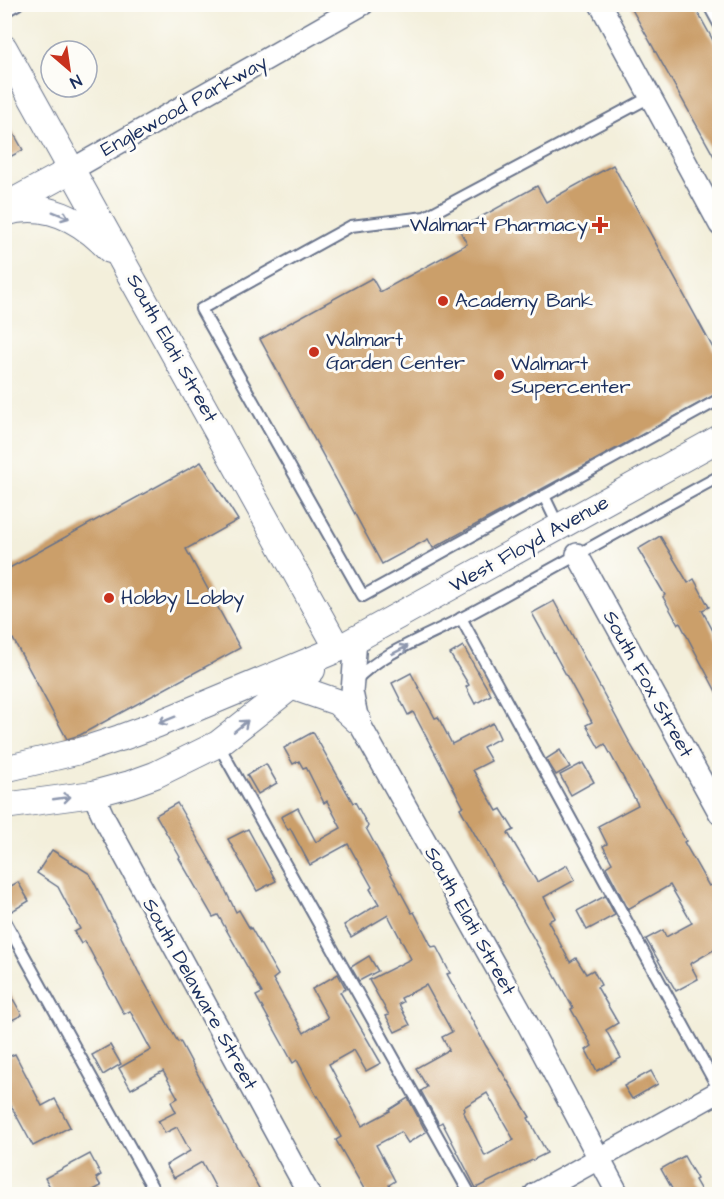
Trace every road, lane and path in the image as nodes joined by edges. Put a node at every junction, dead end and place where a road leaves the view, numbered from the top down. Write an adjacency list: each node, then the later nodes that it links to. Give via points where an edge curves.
1 (18, 4): 5 (lane)
2 (363, 4): 9 (street, Englewood Parkway)
3 (600, 4): 8 (street)
4 (708, 4): 6 (lane)
5 (4, 12)
6 (720, 26)
7 (4, 48): 9 (street, South Elati Street)
8 (650, 97): 12 (street); 17 (lane, via 425,217 351,226 201,309 363,596)
9 (73, 169): 10 (street, Englewood Parkway); 13 (street, South Elati Street)
10 (4, 207)
11 (4, 213): 13 (street, one-way to 13, via 28,208 56,212 88,230)
12 (720, 225)
13 (129, 270): 21 (street, South Elati Street)
14 (720, 399): 17 (lane)
15 (720, 438): 18 (street, West Floyd Avenue)
16 (720, 476): 19 (lane, West Floyd Avenue)
17 (544, 496): 18 (lane)
18 (559, 527): 21 (street, West Floyd Avenue)
19 (577, 554): 20 (lane, West Floyd Avenue); 29 (street, South Fox Street)
20 (461, 618): 22 (lane, West Floyd Avenue, one-way to 20, via 389,656); 31 (lane)
21 (347, 644): 22 (street, South Elati Street); 23 (street, West Floyd Avenue); 26 (street, West Floyd Avenue, one-way to 26, via 139,731 80,751)
22 (352, 683): 24 (street, South Elati Street)
23 (291, 686): 24 (street, via 337,702); 25 (street, West Floyd Avenue, one-way to 23)
24 (358, 721): 32 (street, South Elati Street, via 526,1021)
25 (218, 744): 27 (street, West Floyd Avenue, via 155,775); 35 (lane)
26 (4, 769)
27 (93, 794): 28 (street, West Floyd Avenue, one-way to 27); 34 (street, South Delaware Street)
28 (4, 806)
29 (720, 814)
30 (4, 919): 33 (lane)
31 (719, 1091): 32 (street)
32 (598, 1159): 36 (street); 37 (street, South Elati Street)
33 (156, 1194)
34 (309, 1194)
35 (470, 1194)
36 (535, 1194)
37 (618, 1194)

